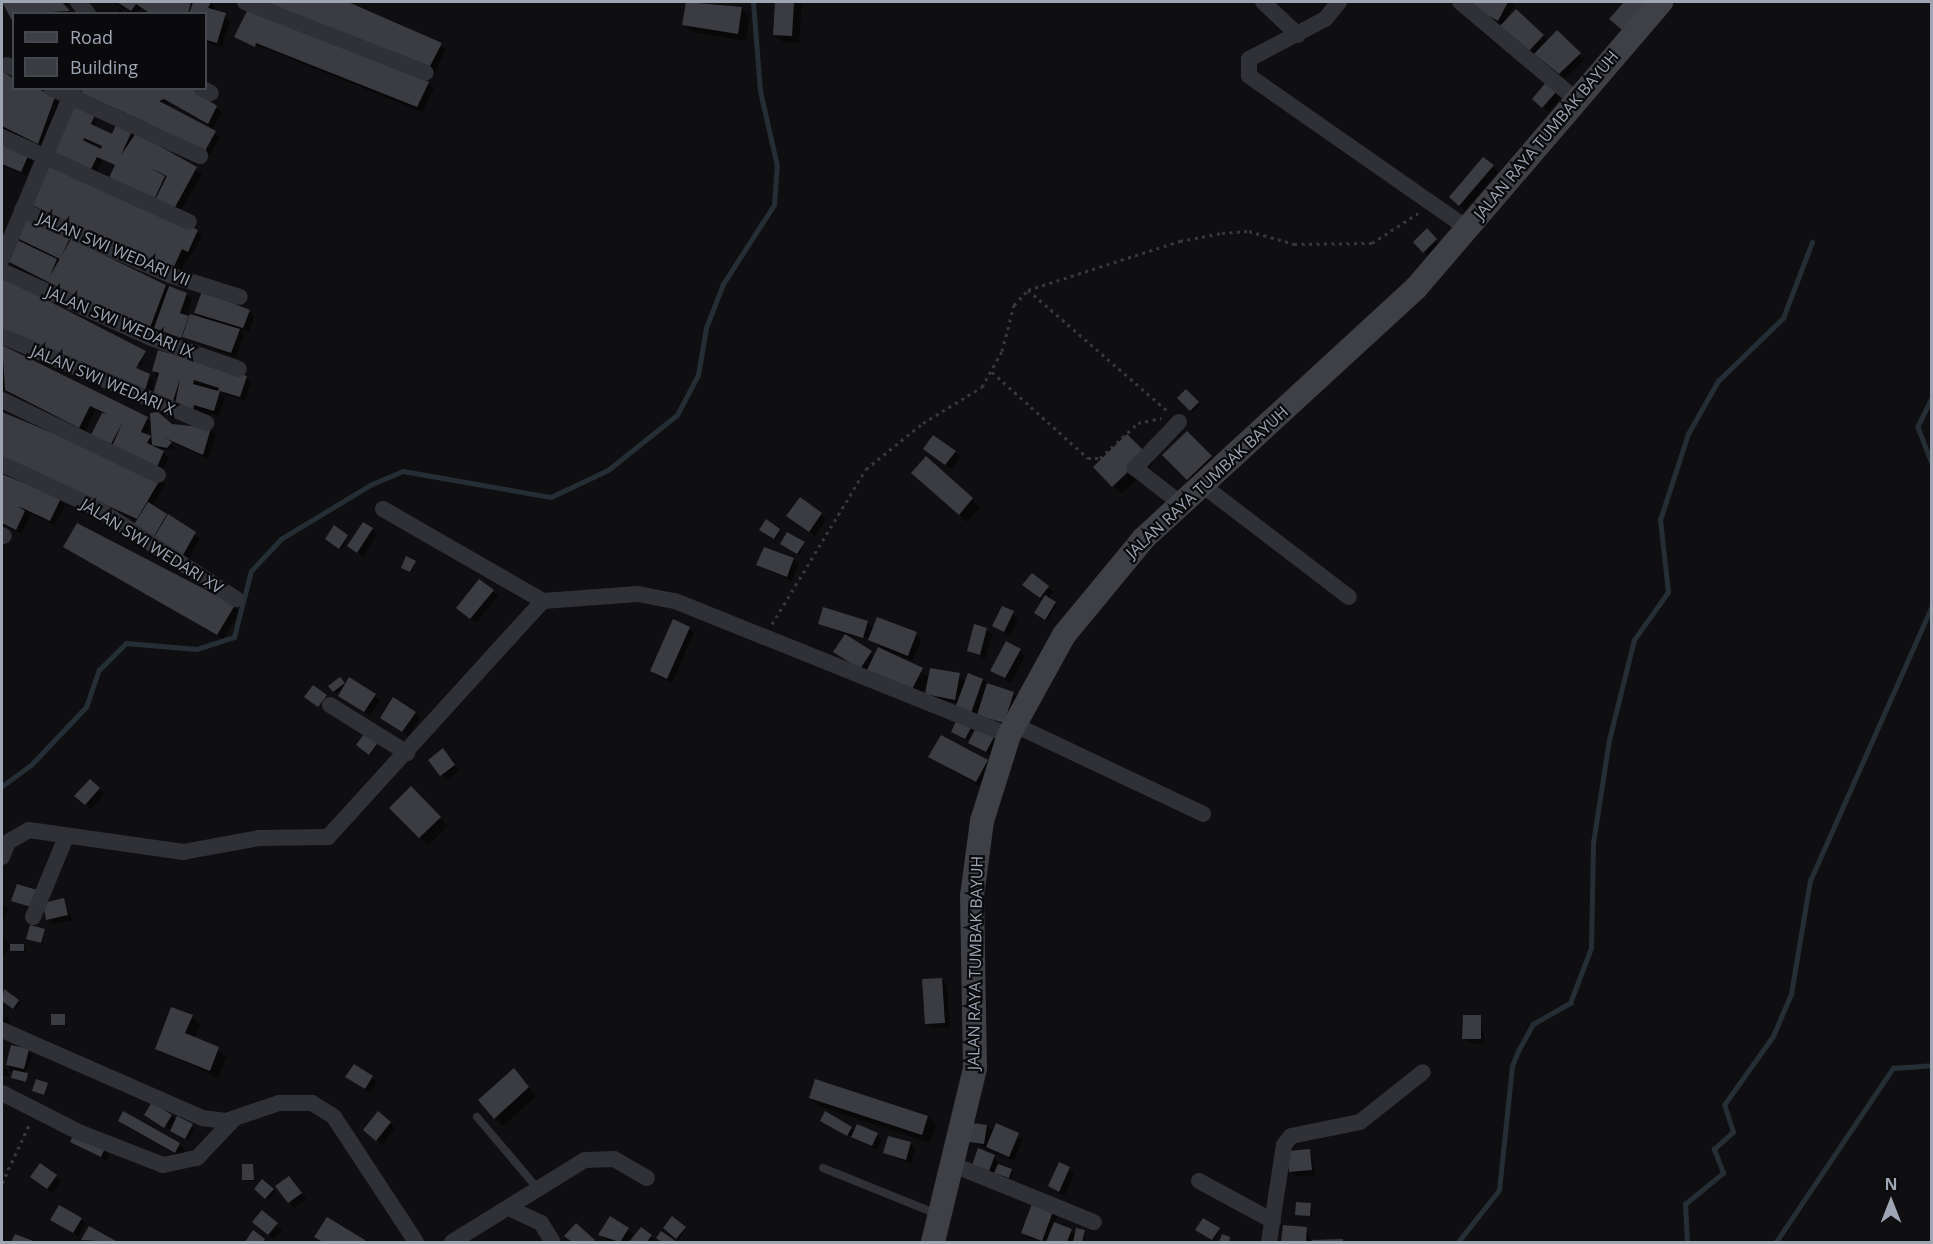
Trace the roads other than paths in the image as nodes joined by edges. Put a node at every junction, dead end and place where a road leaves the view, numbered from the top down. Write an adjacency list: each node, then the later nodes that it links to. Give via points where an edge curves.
1 (245, 2): 7 (street)
2 (1263, 2): 6 (street)
3 (1340, 2): 6 (street, via 1325,19)
4 (1460, 2): 9 (street)
5 (1662, 2): 9 (street, JALAN RAYA TUMBAK BAYUH)
6 (1298, 35): 15 (street, via 1249,59 1249,76)
7 (426, 73)
8 (72, 93): 11 (street); 12 (street)
9 (1574, 98): 15 (street, JALAN RAYA TUMBAK BAYUH)
10 (2, 137): 12 (street)
11 (200, 156)
12 (45, 157): 13 (street); 14 (street)
13 (22, 210): 16 (street); 18 (street, JALAN SWI WEDARI VII, via 170,275)
14 (189, 222)
15 (1467, 228): 26 (street, JALAN RAYA TUMBAK BAYUH, via 1373,333)
16 (2, 259)
17 (2, 271): 20 (street, JALAN SWI WEDARI IX, via 151,338)
18 (240, 297)
19 (2, 336): 23 (street, JALAN SWI WEDARI X)
20 (239, 369)
21 (2, 400): 25 (street)
22 (1179, 422): 27 (street, via 1135,468)
23 (206, 423)
24 (2, 464): 30 (street, JALAN SWI WEDARI XV, via 100,510)
25 (158, 475)
26 (1201, 484): 27 (street, JALAN RAYA TUMBAK BAYUH); 29 (street)
27 (1180, 504): 33 (street, JALAN RAYA TUMBAK BAYUH, via 1107,578 1064,635)
28 (383, 509): 31 (street)
29 (1349, 597)
30 (236, 599)
31 (543, 601): 33 (street, via 638,594 675,601 763,638); 34 (street)
32 (330, 705): 34 (street)
33 (1012, 730): 35 (street); 44 (street, JALAN RAYA TUMBAK BAYUH, via 976,850 975,1068)
34 (407, 753): 36 (street, via 328,837 259,838 183,852)
35 (1203, 814)
36 (66, 837): 37 (street, via 18,833); 38 (street)
37 (2, 857)
38 (33, 917)
39 (2, 1030): 43 (street, via 202,1118)
40 (1423, 1072): 51 (street, via 1360,1122 1291,1136 1284,1145)
41 (2, 1093): 43 (street, via 81,1133 163,1165 197,1158)
42 (477, 1117): 48 (lane)
43 (234, 1119): 53 (street, via 297,1100 334,1117)
44 (954, 1165): 50 (street, JALAN RAYA TUMBAK BAYUH); 52 (street)
45 (823, 1168): 50 (lane)
46 (647, 1178): 48 (street, via 600,1157)
47 (1199, 1181): 51 (street)
48 (540, 1190): 49 (street)
49 (513, 1210): 54 (street); 55 (street, via 541,1223)
50 (941, 1215): 56 (street, JALAN RAYA TUMBAK BAYUH)
51 (1273, 1221): 57 (street)
52 (1094, 1222)
53 (416, 1242)
54 (452, 1242)
55 (554, 1242)
56 (933, 1242)
57 (1269, 1242)

